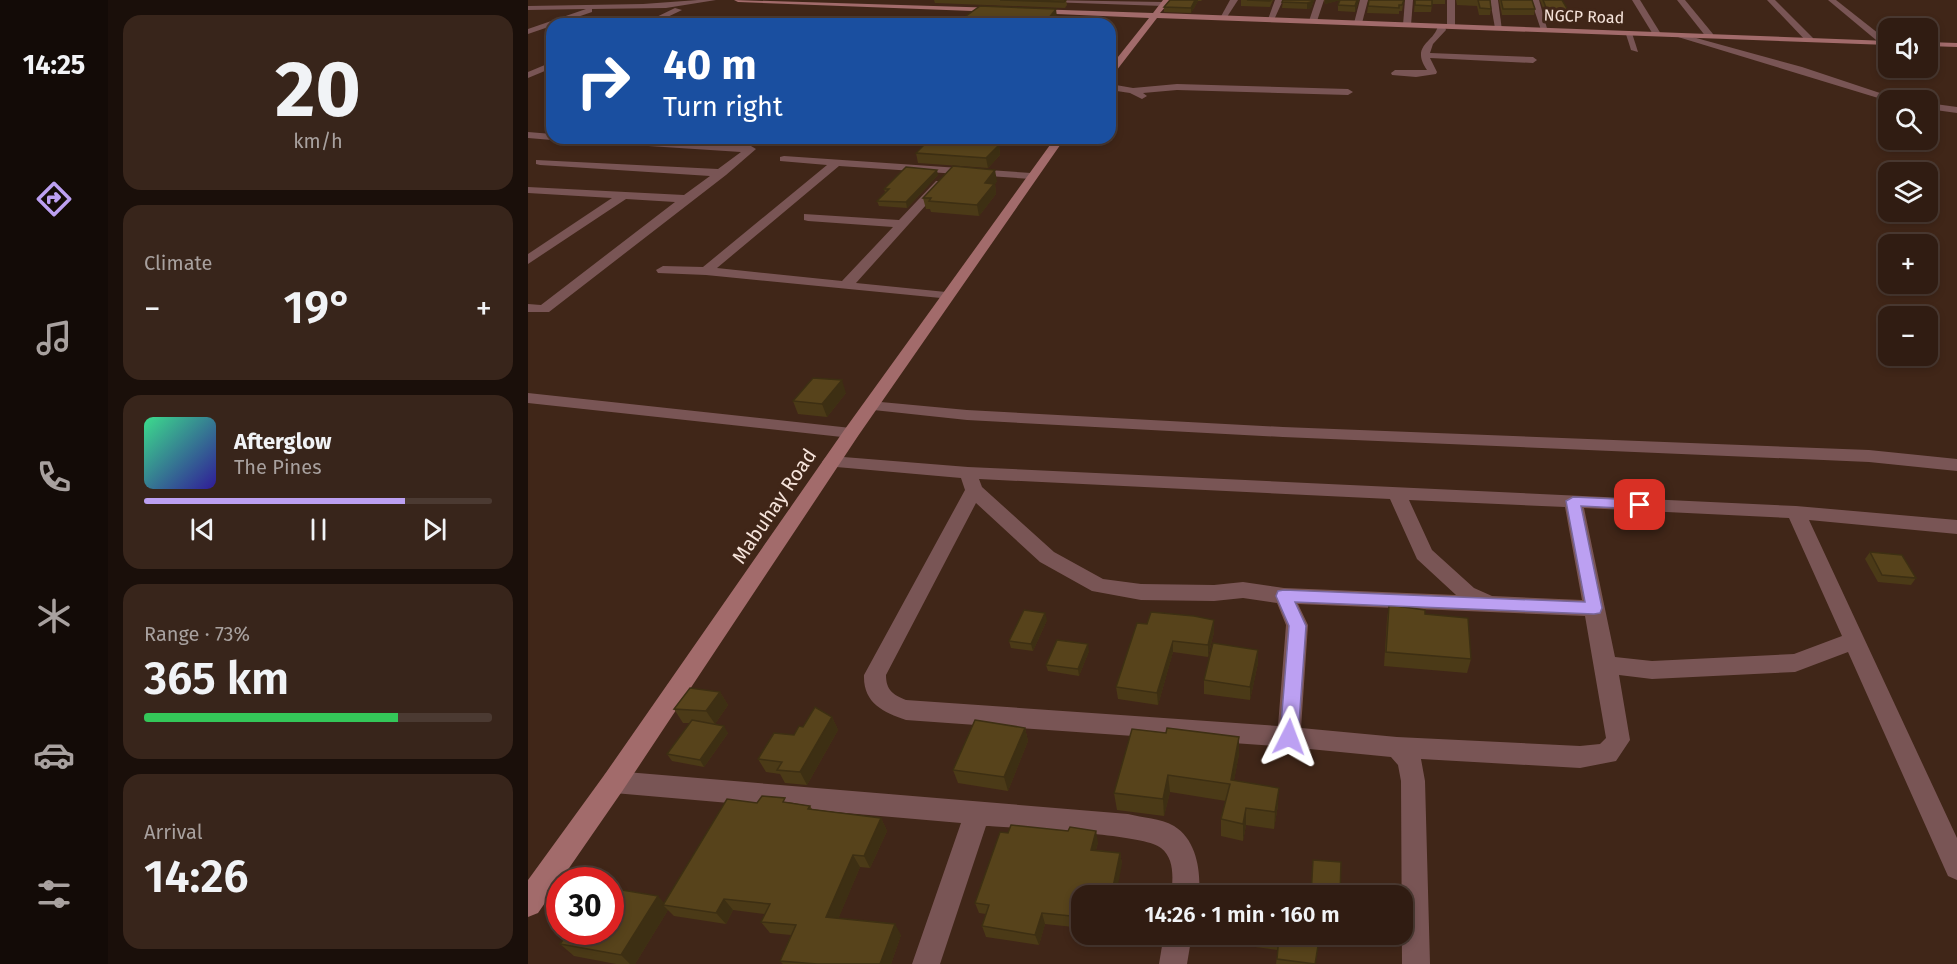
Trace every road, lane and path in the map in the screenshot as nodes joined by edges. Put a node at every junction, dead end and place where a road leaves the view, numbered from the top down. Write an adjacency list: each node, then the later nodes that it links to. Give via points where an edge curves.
1 (573, 0): 20 (street)
2 (712, 0): 19 (street)
3 (738, 0): 23 (main road)
4 (1048, 0): 17 (street)
5 (1234, 0): 28 (street)
6 (1279, 0): 29 (street)
7 (1320, 0): 30 (street)
8 (1364, 0): 31 (street)
9 (1409, 0): 32 (street)
10 (1451, 0): 35 (street)
11 (1494, 0): 36 (street)
12 (1535, 0): 37 (street)
13 (1636, 0): 40 (street)
14 (1681, 0): 42 (street)
15 (1771, 0): 44 (street)
16 (1832, 0): 43 (street)
17 (1096, 1): 18 (street)
18 (1165, 2): 25 (main road)
19 (691, 4): 21 (street); 27 (street)
20 (548, 6): 21 (street); 22 (street)
21 (605, 6): 26 (street)
22 (528, 9)
23 (1004, 10)
24 (1027, 11): 25 (main road, NGCP Road)
25 (1155, 15): 28 (main road, NGCP Road); 51 (main road)
26 (564, 18)
27 (660, 18)
28 (1222, 18): 29 (main road, NGCP Road)
29 (1270, 20): 30 (main road, NGCP Road)
30 (1313, 21): 31 (main road, NGCP Road)
31 (1358, 23): 32 (main road, NGCP Road)
32 (1407, 25): 34 (main road, NGCP Road)
33 (546, 26): 38 (street)
34 (1441, 26): 35 (main road, NGCP Road); 49 (street, via 1442,30 1425,47)
35 (1451, 26): 36 (main road, NGCP Road)
36 (1499, 28): 37 (main road, NGCP Road)
37 (1545, 30): 39 (main road, NGCP Road)
38 (528, 33)
39 (1628, 33): 40 (main road, NGCP Road); 48 (street)
40 (1657, 34): 41 (main road, NGCP Road)
41 (1681, 35): 42 (main road, NGCP Road); 58 (street)
42 (1710, 36): 44 (main road, NGCP Road)
43 (1878, 36)
44 (1810, 40): 45 (main road, NGCP Road)
45 (1878, 43)
46 (1938, 44): 47 (main road)
47 (1957, 45)
48 (1635, 50)
49 (1425, 56): 50 (street); 53 (street, via 1433,72 1430,74)
50 (1533, 60)
51 (1116, 65)
52 (546, 68): 54 (street)
53 (1395, 73)
54 (528, 75)
55 (1116, 88): 56 (street)
56 (1133, 91): 57 (street, via 1177,87); 59 (street)
57 (1348, 92)
58 (1878, 94)
59 (1143, 99)
60 (1938, 107): 61 (street)
61 (1957, 110)
62 (528, 135): 63 (street)
63 (546, 136)
64 (573, 144): 68 (street)
65 (666, 144): 72 (street, via 751,149)
66 (1055, 144): 73 (main road, Mabuhay Road)
67 (784, 159): 69 (street)
68 (540, 162): 70 (street); 72 (street)
69 (836, 163): 71 (street); 81 (street)
70 (528, 169)
71 (951, 171): 73 (street); 78 (street)
72 (722, 173): 76 (street)
73 (1031, 176): 83 (main road, Mabuhay Road)
74 (528, 190): 75 (street)
75 (622, 197): 76 (street); 79 (street)
76 (688, 199): 85 (street)
77 (808, 217): 78 (street)
78 (902, 224): 82 (street)
79 (528, 260)
80 (663, 270): 81 (street)
81 (706, 271): 82 (street)
82 (846, 285): 83 (street)
83 (946, 296): 88 (main road, Mabuhay Road)
84 (528, 308): 85 (street)
85 (544, 309): 86 (street)
86 (528, 321)
87 (528, 398): 89 (street)
88 (870, 406): 89 (main road, Mabuhay Road); 91 (street, via 1283,432 1869,456)
89 (850, 433): 90 (main road, Mabuhay Road)
90 (831, 462): 92 (street); 104 (main road, Mabuhay Road)
91 (1957, 465)
92 (971, 482): 93 (street); 97 (street, via 1047,557 1099,586 1141,592 1243,590); 102 (street, via 875,675 873,686 888,704 906,710)
93 (1396, 492): 94 (street); 98 (street, via 1424,554 1467,593)
94 (1573, 501): 95 (street); 99 (street)
95 (1796, 512): 96 (street); 100 (street)
96 (1957, 527)
97 (1284, 596): 98 (street); 102 (street, via 1298,626)
98 (1490, 604): 99 (street)
99 (1594, 608): 101 (street)
100 (1855, 640): 101 (street, via 1795,663 1652,670); 106 (street)
101 (1606, 664): 103 (street, via 1618,740 1607,754 1580,757)
102 (1289, 737): 103 (street)
103 (1397, 747): 112 (street, via 1410,761 1413,781)
104 (614, 782): 105 (street); 108 (main road, Mabuhay Road)
105 (978, 812): 107 (street, via 1128,826 1165,835 1180,851); 110 (street)
106 (1957, 867)
107 (1187, 885)
108 (528, 903)
109 (1176, 945): 111 (street)
110 (926, 964)
111 (1173, 964)
112 (1416, 964)

